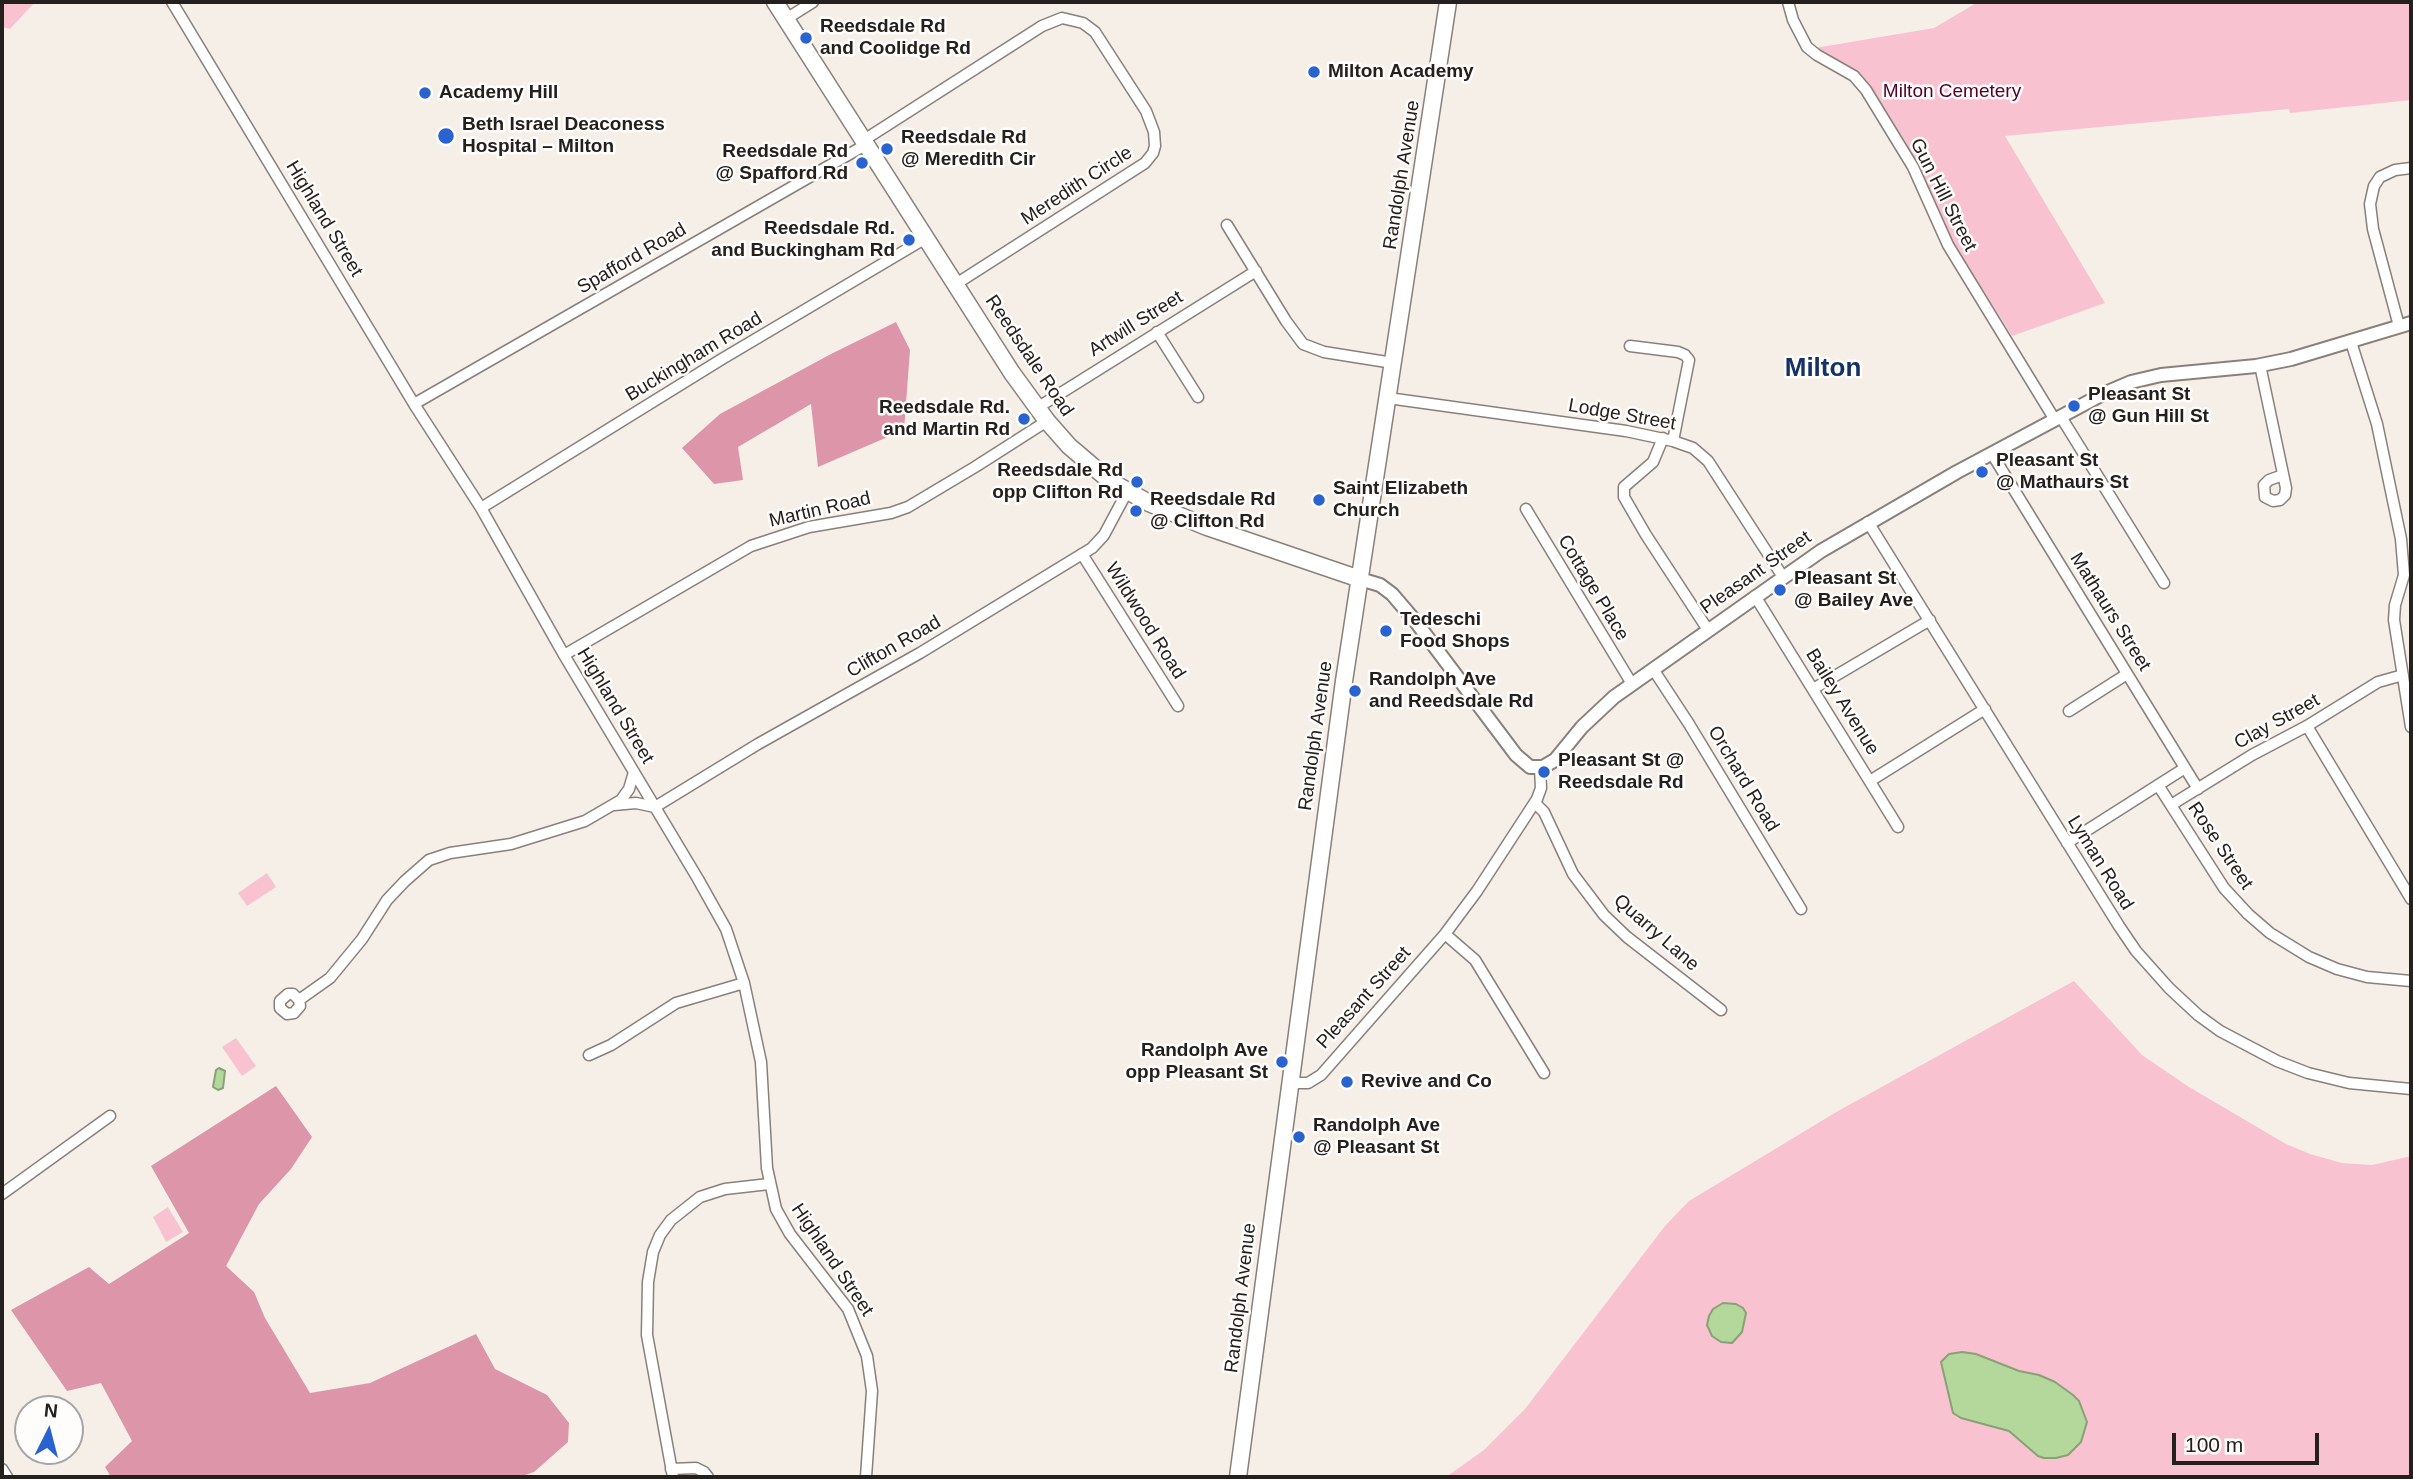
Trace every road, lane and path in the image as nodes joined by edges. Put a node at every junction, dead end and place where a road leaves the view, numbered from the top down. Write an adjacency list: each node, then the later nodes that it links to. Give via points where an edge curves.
1 (172, 2): 21 (street, Highland Street)
2 (775, 2): 6 (main road, Reedsdale Road)
3 (813, 2): 6 (street)
4 (1448, 2): 17 (main road, Randolph Avenue)
5 (1788, 2): 23 (street, Gun Hill Street, via 1807,47 1854,76 1866,90 1913,167 1948,245)
6 (786, 19): 7 (main road, Reedsdale Road)
7 (865, 143): 10 (main road, Reedsdale Road); 12 (street, Meredith Circle, via 1042,26 1062,18 1083,23 1095,32 1146,111 1155,146 1145,163); 21 (street, Spafford Road)
8 (2411, 168): 13 (street, via 2380,177 2370,204 2372,229)
9 (1227, 225): 11 (street)
10 (926, 239): 12 (main road, Reedsdale Road); 29 (street, Buckingham Road)
11 (1256, 271): 14 (street, Artwill Street); 17 (street, via 1303,344)
12 (956, 284): 22 (main road, Reedsdale Road)
13 (2405, 324): 15 (street, Pleasant Street)
14 (1157, 332): 19 (street); 22 (street, Artwill Street)
15 (2351, 342): 18 (street, Pleasant Street); 42 (street, via 2377,424 2401,539 2404,575 2394,612)
16 (1630, 346): 25 (street, via 1678,352 1689,360)
17 (1393, 363): 20 (main road, Randolph Avenue)
18 (2260, 365): 23 (street, Pleasant Street, via 2140,380); 27 (street)
19 (1198, 397)
20 (1388, 398): 25 (street, Lodge Street); 34 (main road, Randolph Avenue)
21 (415, 404): 29 (street, Highland Street)
22 (1037, 408): 24 (main road, Reedsdale Road)
23 (2058, 419): 26 (street, Pleasant Street); 35 (street, Gun Hill Street)
24 (1047, 421): 28 (main road, Reedsdale Road, via 1076,452); 39 (street, Martin Road, via 908,507 808,527 758,543)
25 (1668, 440): 33 (street, Lodge Street, via 1693,447 1708,461); 38 (street, via 1653,462 1624,487 1624,497)
26 (1992, 454): 31 (street, Pleasant Street); 41 (street, Mathaurs Street)
27 (2283, 475)
28 (1127, 492): 32 (street, Clifton Road, via 1101,540); 34 (main road, Reedsdale Road, via 1176,515)
29 (481, 508): 39 (street, Highland Street)
30 (1526, 509): 43 (street, Cottage Place)
31 (1868, 522): 33 (street, Pleasant Street); 37 (street, Lyman Road)
32 (1082, 554): 45 (street, Wildwood Road); 59 (street, Clifton Road)
33 (1783, 577): 36 (street, Pleasant Street)
34 (1360, 579): 50 (street, Reedsdale Road, via 1392,594 1516,755 1527,765); 71 (main road, Randolph Avenue)
35 (2164, 583)
36 (1755, 596): 38 (street, Pleasant Street); 44 (street, Bailey Avenue)
37 (1930, 620): 44 (street); 46 (street, Lyman Road)
38 (1708, 629): 40 (street, Pleasant Street)
39 (564, 655): 52 (street, Highland Street)
40 (1653, 669): 43 (street, Pleasant Street); 63 (street, Orchard Road)
41 (2127, 674): 47 (street); 51 (street, Mathaurs Street)
42 (2403, 675): 48 (street, Clay Street, via 2378,682); 49 (street)
43 (1632, 684): 50 (street, Pleasant Street, via 1596,712 1552,763)
44 (1813, 689): 53 (street, Bailey Avenue)
45 (1178, 706)
46 (1985, 709): 53 (street); 61 (street, Lyman Road)
47 (2069, 711)
48 (2307, 726): 55 (street, Clay Street); 62 (street)
49 (2411, 727)
50 (1540, 768): 56 (street, Pleasant Street, via 1541,788)
51 (2185, 768): 54 (street); 55 (street, Mathaurs Street)
52 (634, 772): 57 (street, via 629,789); 59 (street, Highland Street)
53 (1870, 781): 60 (street, Bailey Avenue)
54 (2158, 785): 58 (street, Rose Street); 61 (street)
55 (2198, 789): 58 (street, Clay Street)
56 (1535, 803): 64 (street, Pleasant Street); 68 (street, Quarry Lane, via 1545,812 1573,874 1604,915)
57 (614, 805): 59 (street); 67 (street, via 585,821 537,837 429,860 387,900 336,972)
58 (2171, 806): 65 (street, Rose Street, via 2231,897 2270,933 2337,969)
59 (656, 807): 66 (street, Highland Street, via 721,919)
60 (1898, 827)
61 (2067, 843): 72 (street, Lyman Road, via 2136,951 2209,1023 2266,1056 2308,1073 2349,1083)
62 (2411, 898)
63 (1801, 909)
64 (1446, 934): 70 (street, via 1475,960); 71 (street, Pleasant Street, via 1321,1075 1308,1083)
65 (2411, 982)
66 (744, 983): 69 (street, via 676,1003); 74 (street, Highland Street, via 763,1080)
67 (299, 1000)
68 (1721, 1010)
69 (589, 1055)
70 (1544, 1073)
71 (1290, 1083): 81 (main road, Randolph Avenue)
72 (2411, 1089)
73 (110, 1116): 75 (street)
74 (769, 1184): 77 (street, via 700,1197 671,1220 653,1252 647,1335); 80 (street, Highland Street, via 783,1223 848,1309 867,1356 872,1391)
75 (2, 1194)
76 (2, 1469): 78 (street)
77 (672, 1473): 79 (street, via 696,1468)
78 (7, 1477)
79 (708, 1477)
80 (866, 1477)
81 (1238, 1477)

